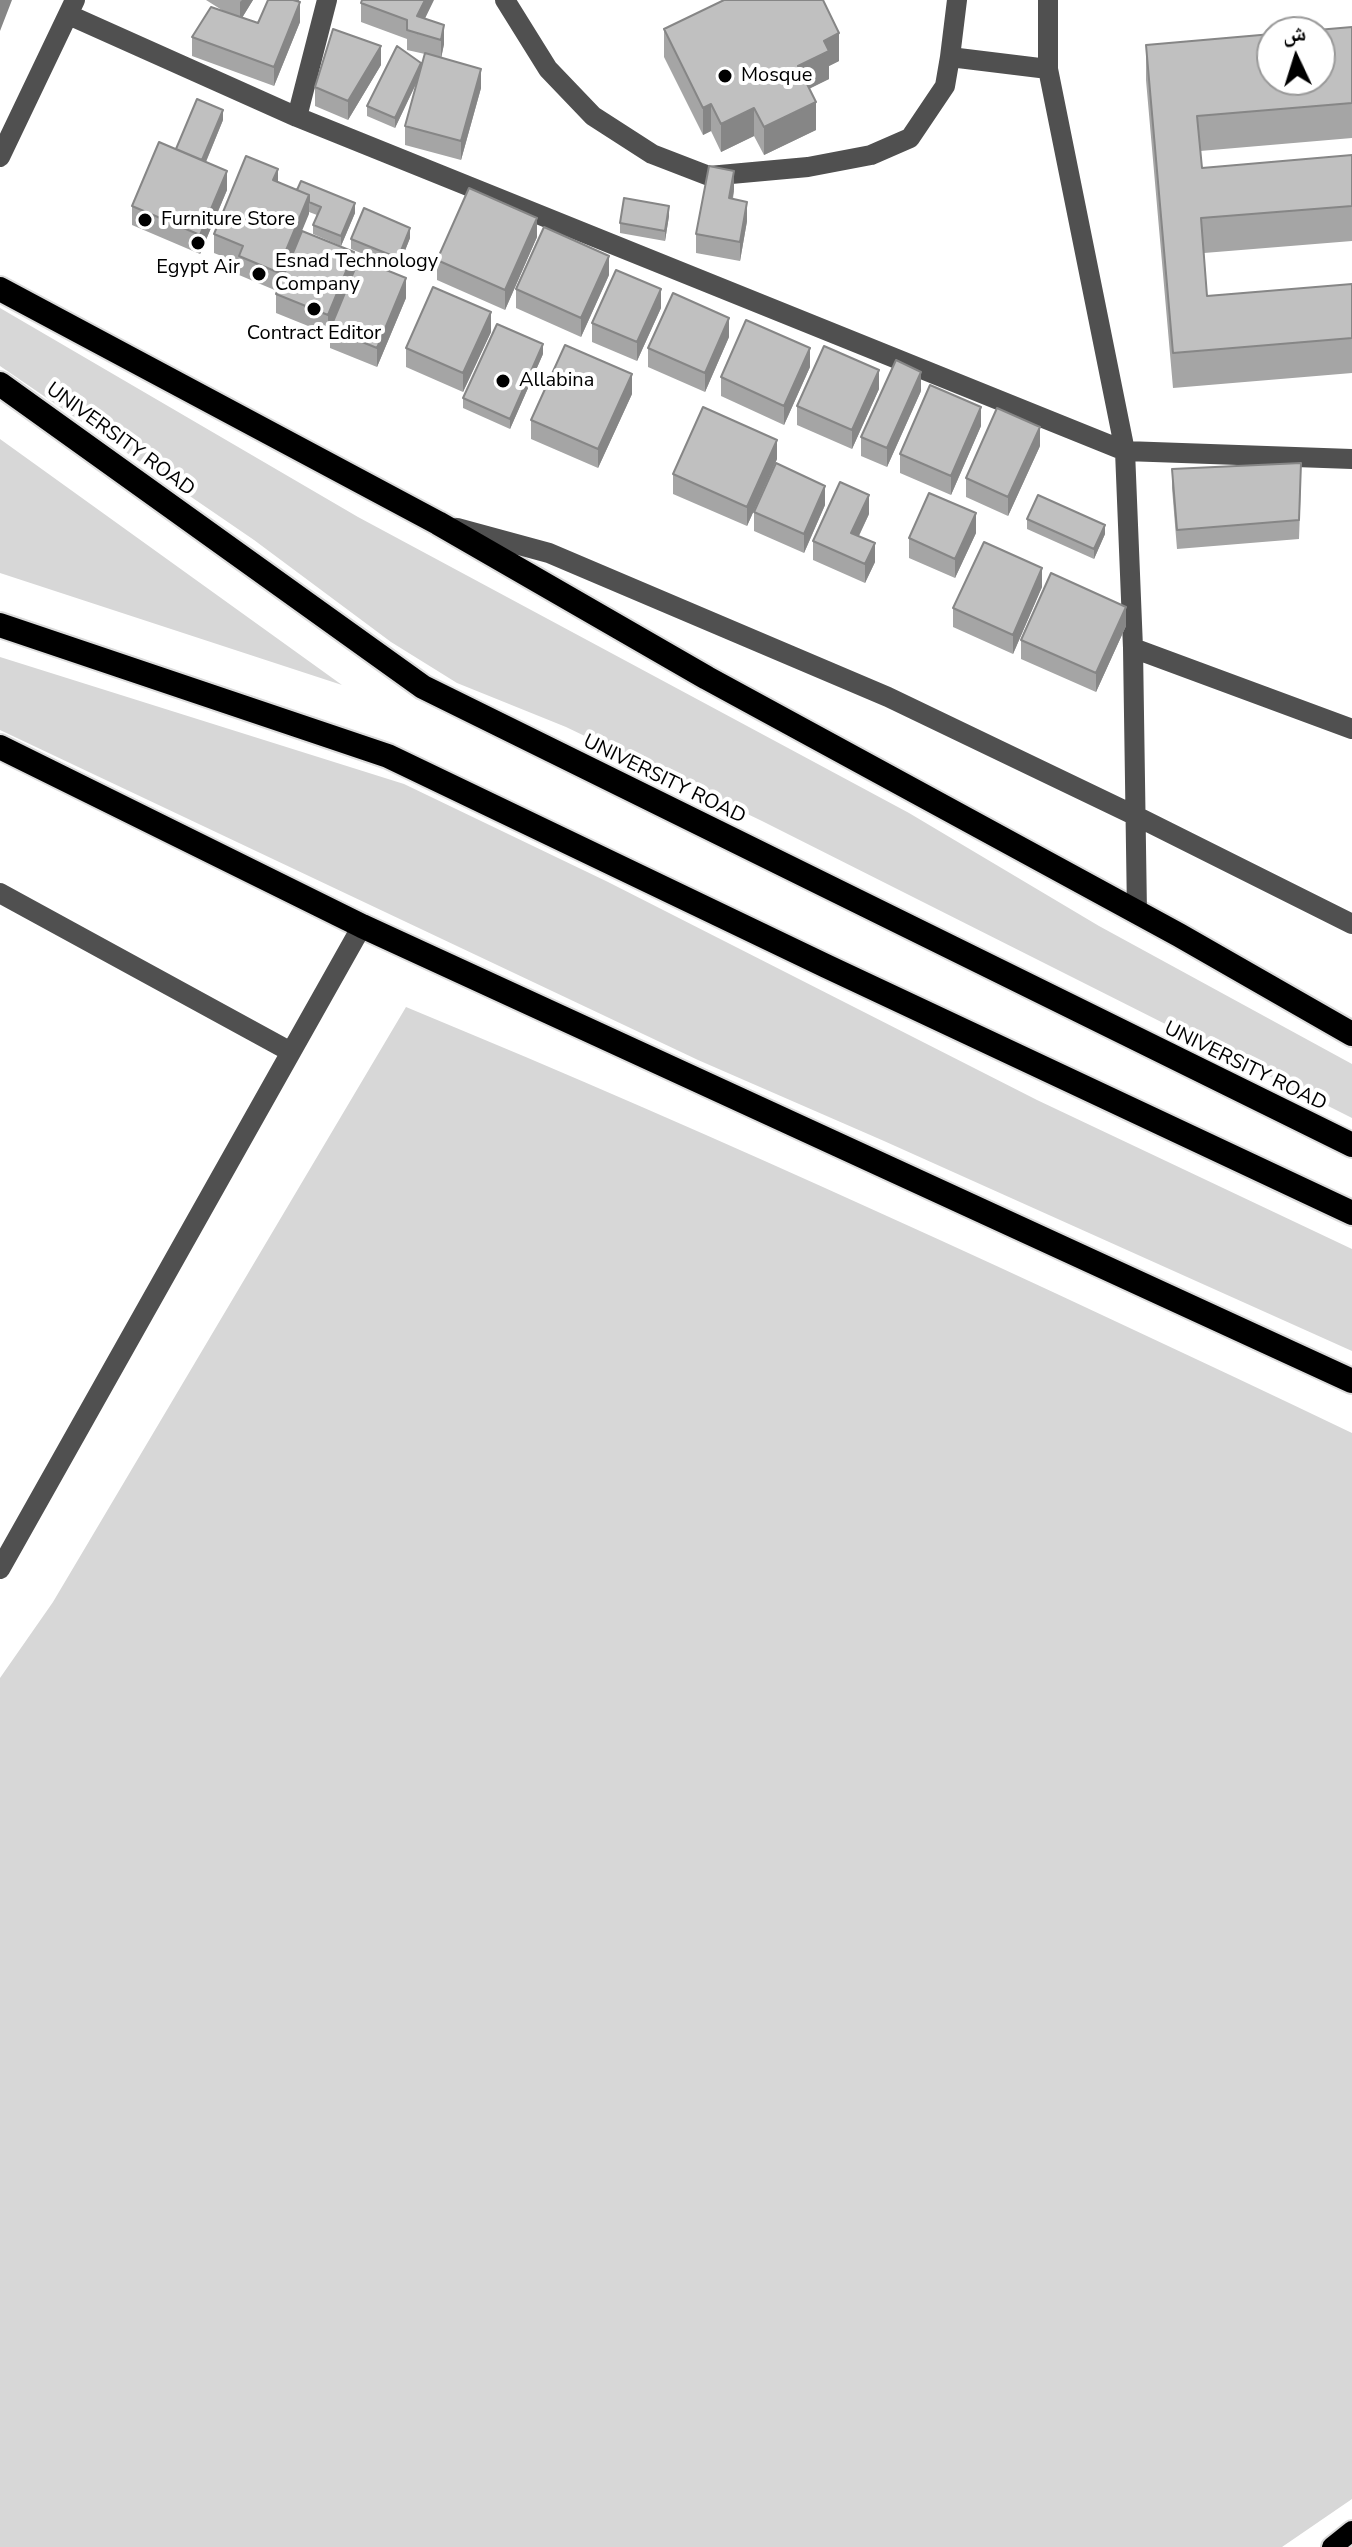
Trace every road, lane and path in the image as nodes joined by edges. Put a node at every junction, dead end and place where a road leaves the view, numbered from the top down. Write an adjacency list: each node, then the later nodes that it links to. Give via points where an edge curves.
1 (327, 0): 8 (street)
2 (505, 0): 6 (street, via 548,69 593,116 652,154 709,176 856,158 910,138 945,86)
3 (957, 0): 6 (street)
4 (1048, 0): 7 (street)
5 (72, 8): 8 (street); 9 (street)
6 (950, 57): 7 (street)
7 (1048, 69): 12 (street)
8 (297, 117): 12 (street)
9 (0, 157)
10 (0, 289): 14 (highway)
11 (0, 384): 26 (highway, UNIVERSITY ROAD, via 423,687)
12 (1125, 451): 13 (street); 16 (street)
13 (1352, 459)
14 (438, 523): 19 (street, via 549,553 888,697); 21 (highway, via 707,678)
15 (0, 625): 27 (highway, via 388,756)
16 (1133, 648): 17 (street); 19 (street)
17 (1352, 729)
18 (0, 747): 23 (highway)
19 (1136, 816): 21 (street); 22 (street)
20 (0, 893): 25 (street)
21 (1137, 913): 24 (highway)
22 (1352, 924)
23 (362, 926): 25 (street); 28 (highway)
24 (1352, 1034)
25 (291, 1052): 29 (street)
26 (1352, 1145)
27 (1352, 1213)
28 (1352, 1381)
29 (0, 1569)
30 (1352, 2531): 31 (main road)
31 (1332, 2547)

